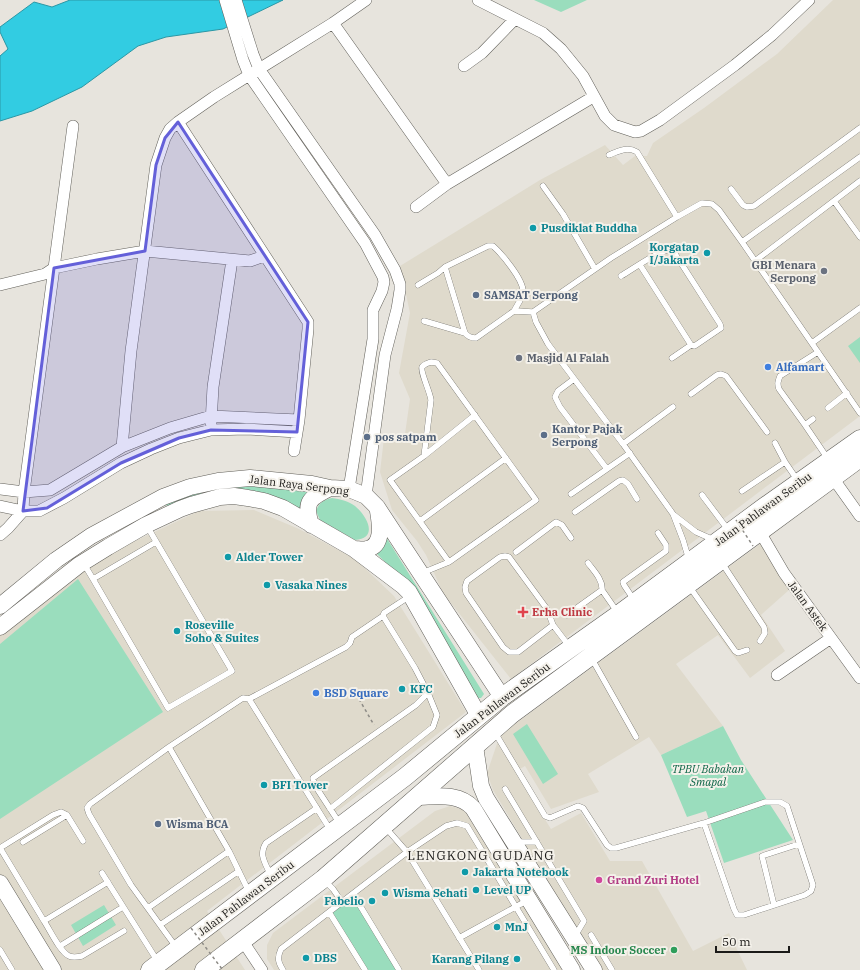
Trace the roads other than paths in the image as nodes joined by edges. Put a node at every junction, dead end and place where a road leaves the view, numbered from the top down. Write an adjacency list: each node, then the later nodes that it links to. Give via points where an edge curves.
1 (225, 0): 10 (street)
2 (236, 0): 9 (street)
3 (366, 0): 7 (street)
4 (478, 0): 6 (street)
5 (809, 0): 11 (street, via 735,65 641,131 629,131 614,125 605,116)
6 (515, 19): 8 (street, via 482,53); 11 (street, via 544,33 561,49 583,76)
7 (333, 23): 9 (street); 18 (street)
8 (464, 66)
9 (259, 68): 10 (street); 66 (street, via 375,235 398,278 400,290 385,355)
10 (249, 75): 12 (street); 65 (street, via 365,243 383,277 384,285 373,310 373,339)
11 (593, 96): 18 (street)
12 (178, 122): 26 (street, via 165,138 156,165); 27 (street)
13 (73, 126): 32 (street)
14 (860, 128): 20 (lane, via 754,206 742,205)
15 (609, 155): 23 (lane, via 625,149 637,152)
16 (860, 157): 25 (lane)
17 (860, 182): 21 (lane)
18 (447, 184): 22 (street)
19 (543, 186): 33 (lane)
20 (731, 189)
21 (834, 201): 24 (lane); 29 (lane)
22 (416, 207)
23 (677, 217): 25 (lane, via 702,203 712,204); 33 (lane)
24 (860, 237)
25 (742, 242): 29 (lane)
26 (145, 251): 28 (street); 32 (street); 63 (street, via 131,351)
27 (264, 256): 28 (street, via 250,261); 55 (street, via 308,322)
28 (232, 260): 53 (street)
29 (755, 260): 42 (lane)
30 (640, 265): 34 (lane); 43 (lane); 43 (lane, via 672,249 716,318 721,328 696,345)
31 (445, 267): 36 (lane); 38 (lane, via 488,246 493,246 501,253 522,284 522,296); 41 (lane)
32 (54, 268): 35 (street, via 45,274); 79 (street)
33 (596, 269): 39 (lane)
34 (621, 276)
35 (0, 285)
36 (418, 285)
37 (860, 308): 42 (lane)
38 (514, 311): 39 (lane); 41 (lane, via 476,338)
39 (534, 312): 46 (lane, via 536,322 548,344)
40 (424, 320): 41 (lane)
41 (465, 333)
42 (812, 343): 44 (lane)
43 (691, 345): 45 (lane)
44 (818, 352): 47 (lane); 56 (lane, via 780,376 778,381 779,389)
45 (672, 358)
46 (574, 379): 62 (lane); 72 (lane, via 555,396 560,407)
47 (847, 393): 50 (lane); 51 (lane)
48 (691, 394): 59 (lane, via 717,375 726,376)
49 (673, 407): 62 (lane)
50 (828, 408)
51 (860, 413)
52 (475, 415): 68 (lane); 68 (lane, via 437,363 424,365 422,372 431,400); 69 (lane)
53 (211, 416): 55 (street); 57 (street); 63 (street, via 170,428)
54 (813, 419): 56 (lane)
55 (299, 420): 58 (street)
56 (805, 425): 73 (lane)
57 (212, 430): 58 (street); 87 (street, via 179,438 121,463 47,508)
58 (297, 432): 64 (street)
59 (767, 432)
60 (860, 439): 73 (main road, Jalan Pahlawan Seribu)
61 (775, 443): 71 (lane)
62 (623, 444): 67 (lane)
63 (122, 447): 79 (street, via 50,490)
64 (294, 451)
65 (355, 451): 66 (street); 77 (street)
66 (371, 454): 82 (street)
67 (632, 455): 72 (lane); 89 (lane)
68 (424, 456): 91 (lane, via 390,480)
69 (506, 458): 91 (lane); 104 (lane, via 536,500)
70 (860, 458): 73 (main road, Jalan Pahlawan Seribu)
71 (785, 462): 74 (lane); 78 (lane)
72 (607, 469): 80 (lane)
73 (831, 470): 74 (main road, Jalan Pahlawan Seribu); 90 (street); 98 (main road, Jalan Pahlawan Seribu)
74 (799, 483): 94 (main road, Jalan Pahlawan Seribu)
75 (330, 488): 77 (main road, Jalan Raya Serpong); 86 (main road, Jalan Raya Serpong, via 250,478 231,479 178,491); 92 (main road, via 309,501 307,508)
76 (0, 489): 79 (street)
77 (349, 489): 82 (main road, Jalan Raya Serpong)
78 (742, 491)
79 (24, 492): 87 (street)
80 (571, 494)
81 (702, 495): 94 (lane)
82 (366, 496): 85 (main road, Jalan Raya Serpong)
83 (637, 499): 88 (lane, via 628,484 624,480 619,480)
84 (0, 506): 87 (street)
85 (377, 507): 100 (main road, via 380,529 377,541 367,549); 107 (main road, Jalan Raya Serpong)
86 (137, 510): 93 (main road); 113 (main road, Jalan Raya Serpong, via 91,536 56,560)
87 (23, 511): 96 (street)
88 (575, 512)
89 (673, 514): 94 (lane, via 696,532); 105 (lane, via 684,540)
90 (860, 516)
91 (420, 521): 104 (lane)
92 (311, 524): 93 (main road, Jalan Raya Serpong, via 283,508 264,501 234,496 191,505); 100 (main road, Jalan Raya Serpong)
93 (146, 525): 99 (lane); 103 (main road, Jalan Raya Serpong)
94 (728, 531): 105 (main road, Jalan Pahlawan Seribu)
95 (658, 533): 112 (lane, via 666,545 666,551 623,582)
96 (0, 535)
97 (570, 538): 101 (lane, via 562,525 556,522)
98 (756, 539): 102 (main road, Jalan Pahlawan Seribu); 119 (street, Jalan Astek)
99 (156, 542): 108 (lane); 108 (lane, via 232,671 168,708)
100 (354, 548): 111 (main road, Jalan Raya Serpong, via 403,586)
101 (516, 552)
102 (720, 561): 109 (main road, Jalan Pahlawan Seribu); 120 (lane, via 764,628 765,633)
103 (84, 562): 108 (lane); 118 (main road, Jalan Raya Serpong)
104 (449, 562): 107 (lane)
105 (689, 562): 112 (main road, Jalan Pahlawan Seribu)
106 (588, 563): 110 (lane, via 599,577)
107 (422, 573): 127 (main road, Jalan Raya Serpong)
108 (93, 579)
109 (688, 584): 122 (lane, via 735,651 738,654); 123 (main road, Jalan Pahlawan Seribu)
110 (602, 590): 114 (lane); 115 (lane)
111 (410, 595): 116 (lane); 129 (main road, Jalan Raya Serpong)
112 (635, 602): 114 (main road, Jalan Pahlawan Seribu)
113 (0, 606)
114 (619, 614): 121 (main road, Jalan Pahlawan Seribu)
115 (566, 615)
116 (383, 616): 126 (lane); 128 (lane, via 352,637 346,647)
117 (553, 625): 117 (lane, via 518,652 509,652 466,593 467,581 500,557 509,557 548,609); 121 (lane)
118 (0, 626)
119 (831, 638): 124 (street); 125 (street, Jalan Astek)
120 (760, 641)
121 (571, 648): 127 (main road, Jalan Pahlawan Seribu)
122 (748, 650)
123 (591, 657): 130 (main road, Jalan Pahlawan Seribu); 131 (lane)
124 (777, 675)
125 (860, 676)
126 (428, 693): 138 (lane, via 437,715 433,727); 138 (lane, via 416,705 313,778 314,784)
127 (502, 697): 129 (main road, Jalan Pahlawan Seribu)
128 (249, 699): 133 (lane, via 243,698); 137 (lane)
129 (479, 716): 143 (main road, Jalan Pahlawan Seribu)
130 (493, 730): 132 (main road, Jalan Pahlawan Seribu); 141 (lane, via 545,816 550,818 578,806 583,808 611,848)
131 (636, 737)
132 (475, 746): 135 (main road, Jalan Pahlawan Seribu); 136 (main road, via 481,786)
133 (169, 747): 150 (lane); 165 (lane, via 87,808 131,885)
134 (505, 789): 147 (lane)
135 (416, 797): 139 (main road, via 461,798); 142 (main road, Jalan Pahlawan Seribu)
136 (486, 798): 139 (main road); 146 (main road)
137 (316, 808): 143 (lane); 154 (lane, via 266,843 262,849)
138 (330, 808): 143 (lane)
139 (473, 808): 162 (main road)
140 (67, 815): 144 (lane); 145 (lane); 149 (lane, via 61,812 53,814)
141 (704, 823): 148 (lane, via 765,802 780,802 787,806); 163 (lane, via 737,915)
142 (384, 825): 151 (lane); 155 (main road, Jalan Pahlawan Seribu)
143 (337, 830): 154 (main road, Jalan Pahlawan Seribu)
144 (83, 841)
145 (23, 842)
146 (514, 842): 147 (lane); 172 (main road)
147 (537, 842): 172 (lane, via 584,921)
148 (799, 844): 163 (lane, via 813,885 805,895); 163 (lane, via 762,856)
149 (0, 848): 167 (lane)
150 (229, 851): 152 (lane); 165 (lane)
151 (406, 852): 159 (lane); 162 (lane, via 446,826 457,823 467,826); 171 (lane)
152 (239, 871): 158 (lane); 168 (lane)
153 (102, 873): 156 (lane)
154 (272, 878): 158 (main road, Jalan Pahlawan Seribu)
155 (323, 879): 161 (lane); 173 (main road, Jalan Pahlawan Seribu)
156 (108, 882): 164 (lane); 167 (lane)
157 (0, 883): 160 (main road)
158 (250, 894): 175 (main road, Jalan Pahlawan Seribu)
159 (353, 894): 161 (lane); 185 (lane)
160 (5, 902): 179 (main road)
161 (342, 902): 166 (lane)
162 (522, 902): 171 (lane); 187 (lane); 188 (main road)
163 (774, 905)
164 (123, 907): 174 (lane); 178 (lane)
165 (148, 908): 168 (lane)
166 (329, 912): 183 (lane, via 281,949 278,956); 184 (lane)
167 (44, 921): 174 (lane)
168 (160, 925): 175 (lane)
169 (124, 931): 174 (lane, via 75,958 68,956)
170 (591, 935): 177 (lane)
171 (459, 938): 186 (lane)
172 (574, 938): 177 (main road)
173 (242, 940): 181 (main road, Jalan Pahlawan Seribu); 182 (street)
174 (60, 946)
175 (178, 949): 178 (main road, Jalan Pahlawan Seribu)
176 (0, 950): 180 (lane)
177 (595, 962): 189 (lane)
178 (154, 967)
179 (50, 969)
180 (12, 970)
181 (204, 970)
182 (262, 970)
183 (283, 970)
184 (365, 970)
185 (399, 970)
186 (479, 970)
187 (554, 970)
188 (572, 970)
189 (612, 970)

